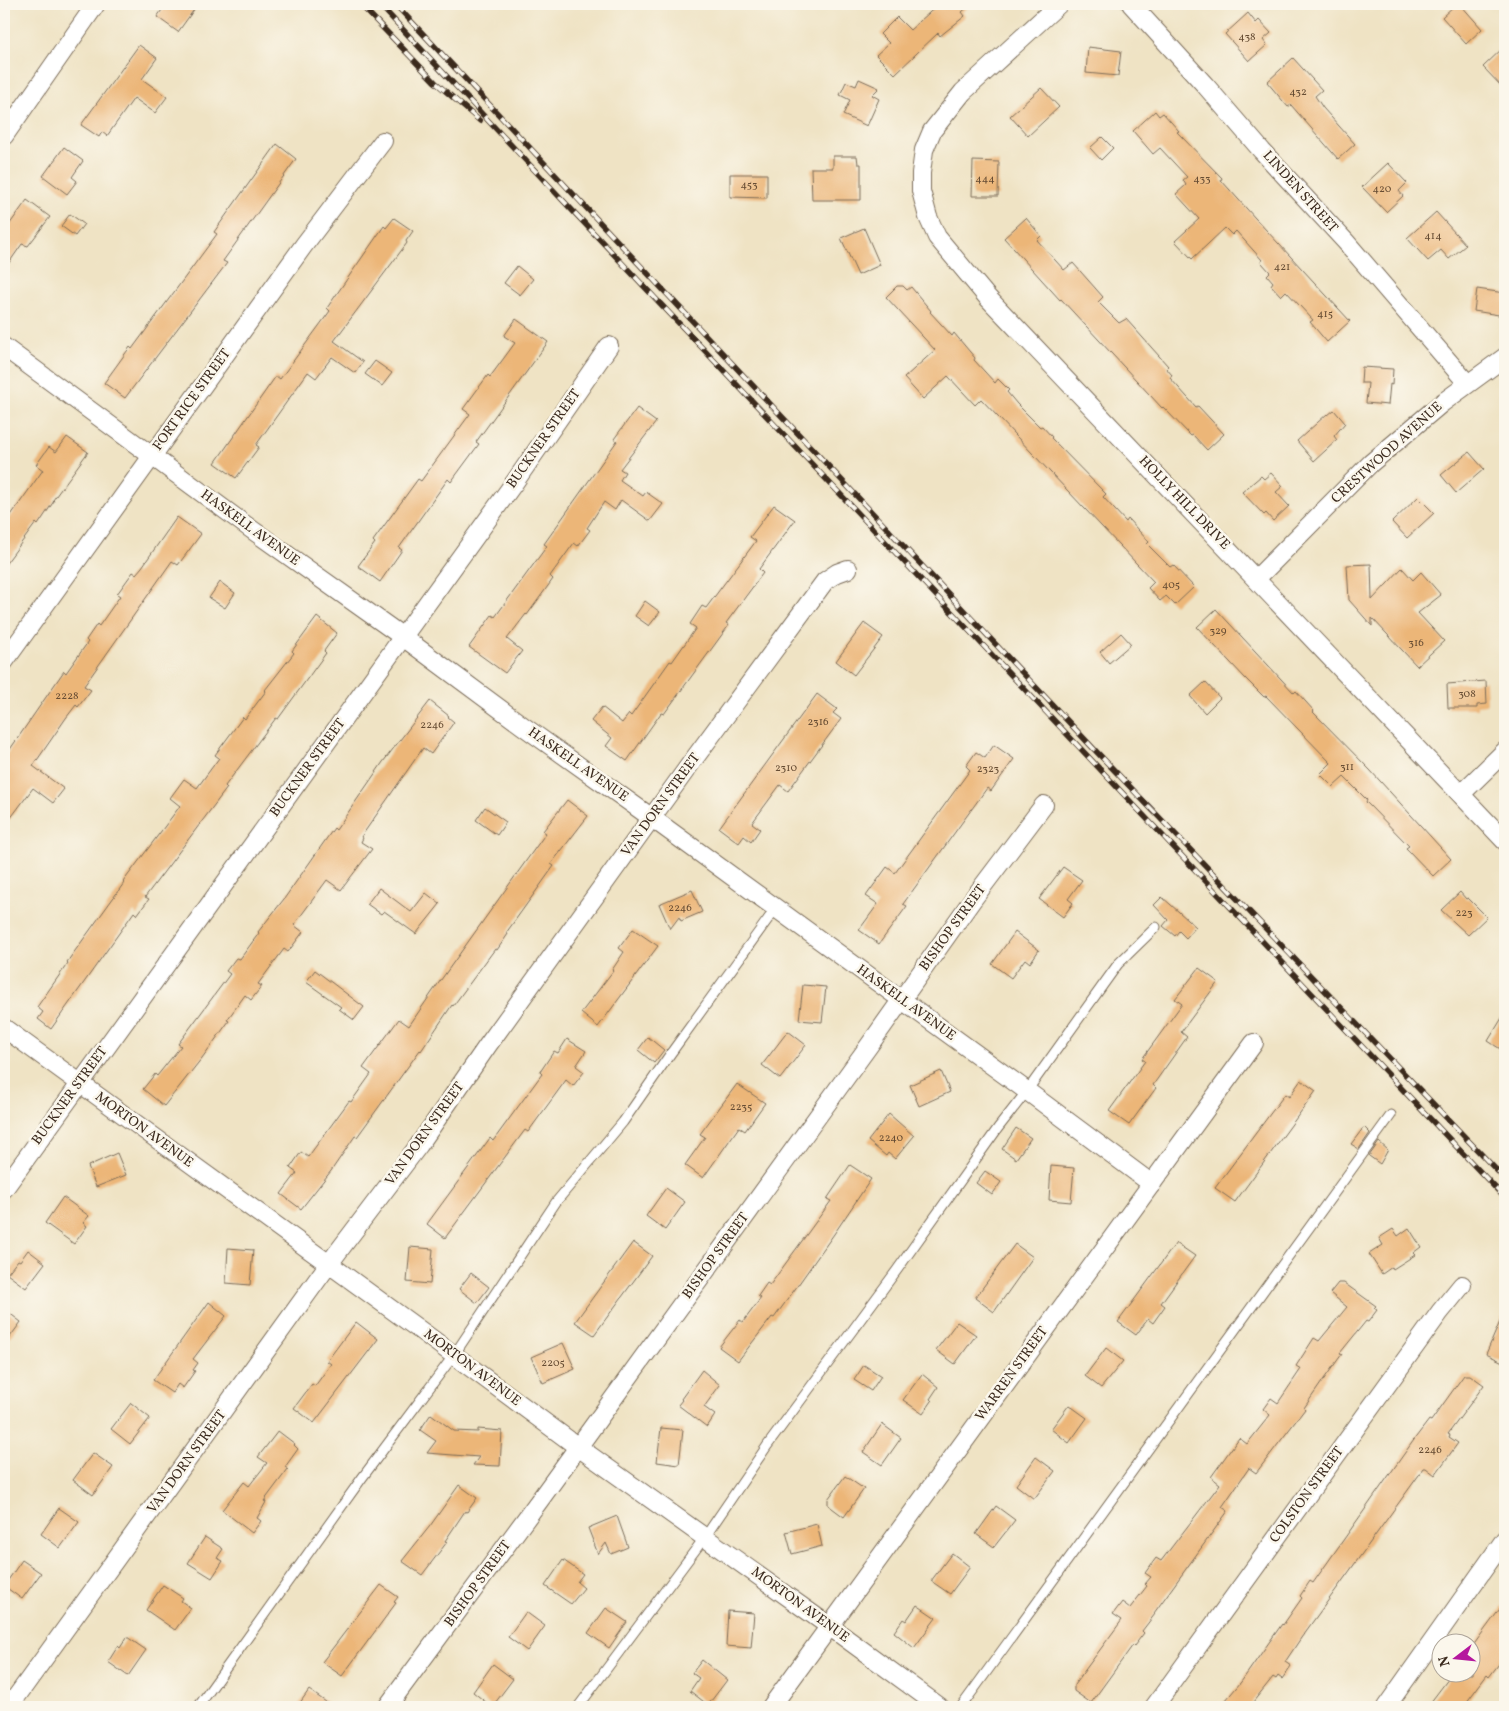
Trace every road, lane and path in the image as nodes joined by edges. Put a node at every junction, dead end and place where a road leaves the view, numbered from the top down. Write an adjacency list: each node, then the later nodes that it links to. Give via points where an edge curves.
1 (96, 4): 4 (street)
2 (1059, 4): 12 (street, HOLLY HILL DRIVE, via 962,92 932,130 924,150 921,174 921,191 928,217 938,237 988,298)
3 (1131, 4): 9 (street, LINDEN STREET, via 1346,242)
4 (4, 136)
5 (383, 141): 10 (street, FORT RICE STREET, via 304,244)
6 (609, 346): 13 (street, BUCKNER STREET)
7 (4, 347): 10 (street, HASKELL AVENUE)
8 (1505, 356): 9 (street, CRESTWOOD AVENUE)
9 (1467, 383): 12 (street, CRESTWOOD AVENUE, via 1371,464)
10 (152, 456): 13 (street, HASKELL AVENUE); 14 (street, FORT RICE STREET)
11 (848, 569): 18 (street, VAN DORN STREET, via 826,581)
12 (1256, 579): 16 (street, HOLLY HILL DRIVE)
13 (403, 637): 18 (street, HASKELL AVENUE); 25 (street, BUCKNER STREET)
14 (4, 662)
15 (1505, 751): 16 (street)
16 (1461, 794): 19 (street, HOLLY HILL DRIVE)
17 (1044, 805): 22 (street, BISHOP STREET)
18 (652, 818): 20 (street, HASKELL AVENUE); 30 (street, VAN DORN STREET, via 419,1145)
19 (1505, 841)
20 (776, 908): 22 (street, HASKELL AVENUE); 32 (lane, via 623,1122 556,1202)
21 (1156, 927): 26 (lane, via 1118,964)
22 (901, 1000): 26 (street, HASKELL AVENUE); 33 (street, BISHOP STREET)
23 (4, 1028): 25 (street, MORTON AVENUE)
24 (1254, 1043): 28 (street, WARREN STREET)
25 (80, 1083): 29 (street, BUCKNER STREET); 30 (street, MORTON AVENUE)
26 (1027, 1091): 28 (street, HASKELL AVENUE); 34 (lane, via 767,1446)
27 (1391, 1115): 43 (lane)
28 (1152, 1184): 36 (street, WARREN STREET)
29 (4, 1189)
30 (328, 1264): 32 (street, MORTON AVENUE); 37 (street, VAN DORN STREET)
31 (1462, 1285): 44 (street, COLSTON STREET)
32 (454, 1355): 33 (street, MORTON AVENUE); 38 (lane)
33 (578, 1447): 34 (street, MORTON AVENUE); 39 (street, BISHOP STREET)
34 (705, 1537): 36 (street, MORTON AVENUE); 40 (lane)
35 (1505, 1540): 45 (street)
36 (829, 1626): 41 (street, WARREN STREET); 42 (street, MORTON AVENUE)
37 (9, 1707)
38 (198, 1707)
39 (387, 1707)
40 (578, 1707)
41 (771, 1707)
42 (940, 1707)
43 (962, 1707)
44 (1154, 1707)
45 (1386, 1707)

